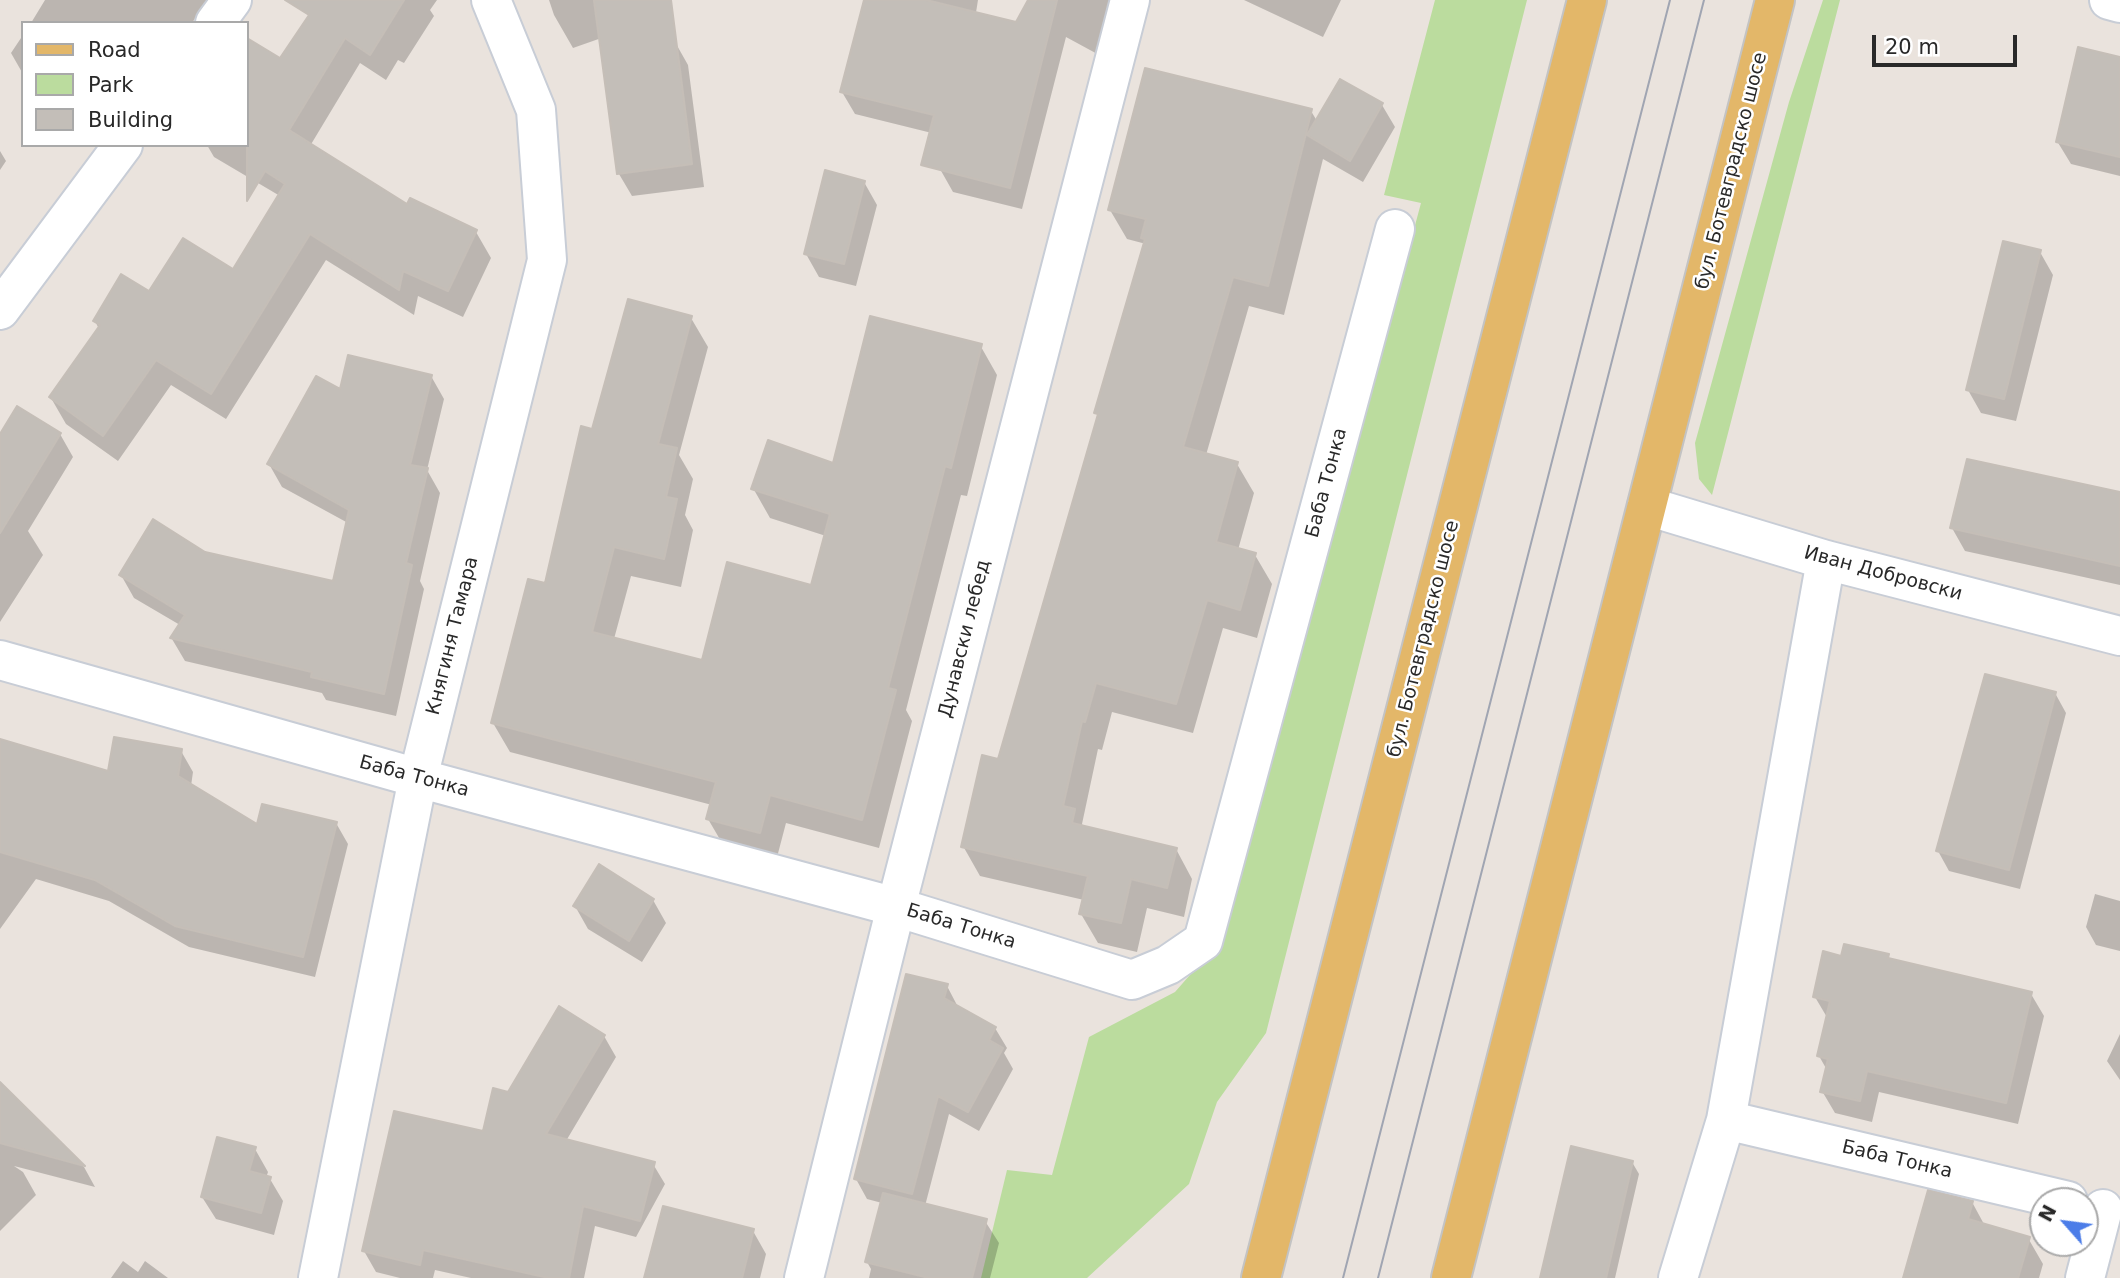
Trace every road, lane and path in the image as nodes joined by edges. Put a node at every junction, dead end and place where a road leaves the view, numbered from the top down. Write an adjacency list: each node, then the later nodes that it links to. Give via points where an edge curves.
1 (232, 0): 8 (street)
2 (491, 0): 16 (street, Княгиня Тамара, via 536,110 547,260)
3 (1130, 0): 17 (street, Дунавски лебед)
4 (1587, 0): 23 (main road, бул. Ботевградско шосе)
5 (1775, 0): 12 (main road, бул. Ботевградско шосе)
6 (2109, 0): 7 (street)
7 (2120, 2)
8 (216, 21)
9 (122, 147): 11 (street)
10 (1395, 229): 17 (street, Баба Тонка, via 1203,942 1168,965 1132,979)
11 (0, 310)
12 (1647, 506): 13 (street, Иван Добровски); 24 (main road, бул. Ботевградско шосе)
13 (1826, 560): 14 (street, Иван Добровски); 18 (street)
14 (2120, 636)
15 (0, 660): 16 (street, Баба Тонка)
16 (418, 778): 17 (street, Баба Тонка); 21 (street, Княгиня Тамара)
17 (896, 907): 22 (street, Дунавски лебед)
18 (1726, 1120): 19 (street, Баба Тонка); 25 (street)
19 (2029, 1192)
20 (2088, 1257): 26 (street)
21 (318, 1278)
22 (804, 1278)
23 (1261, 1278)
24 (1451, 1278)
25 (1678, 1278)
26 (2085, 1278)

